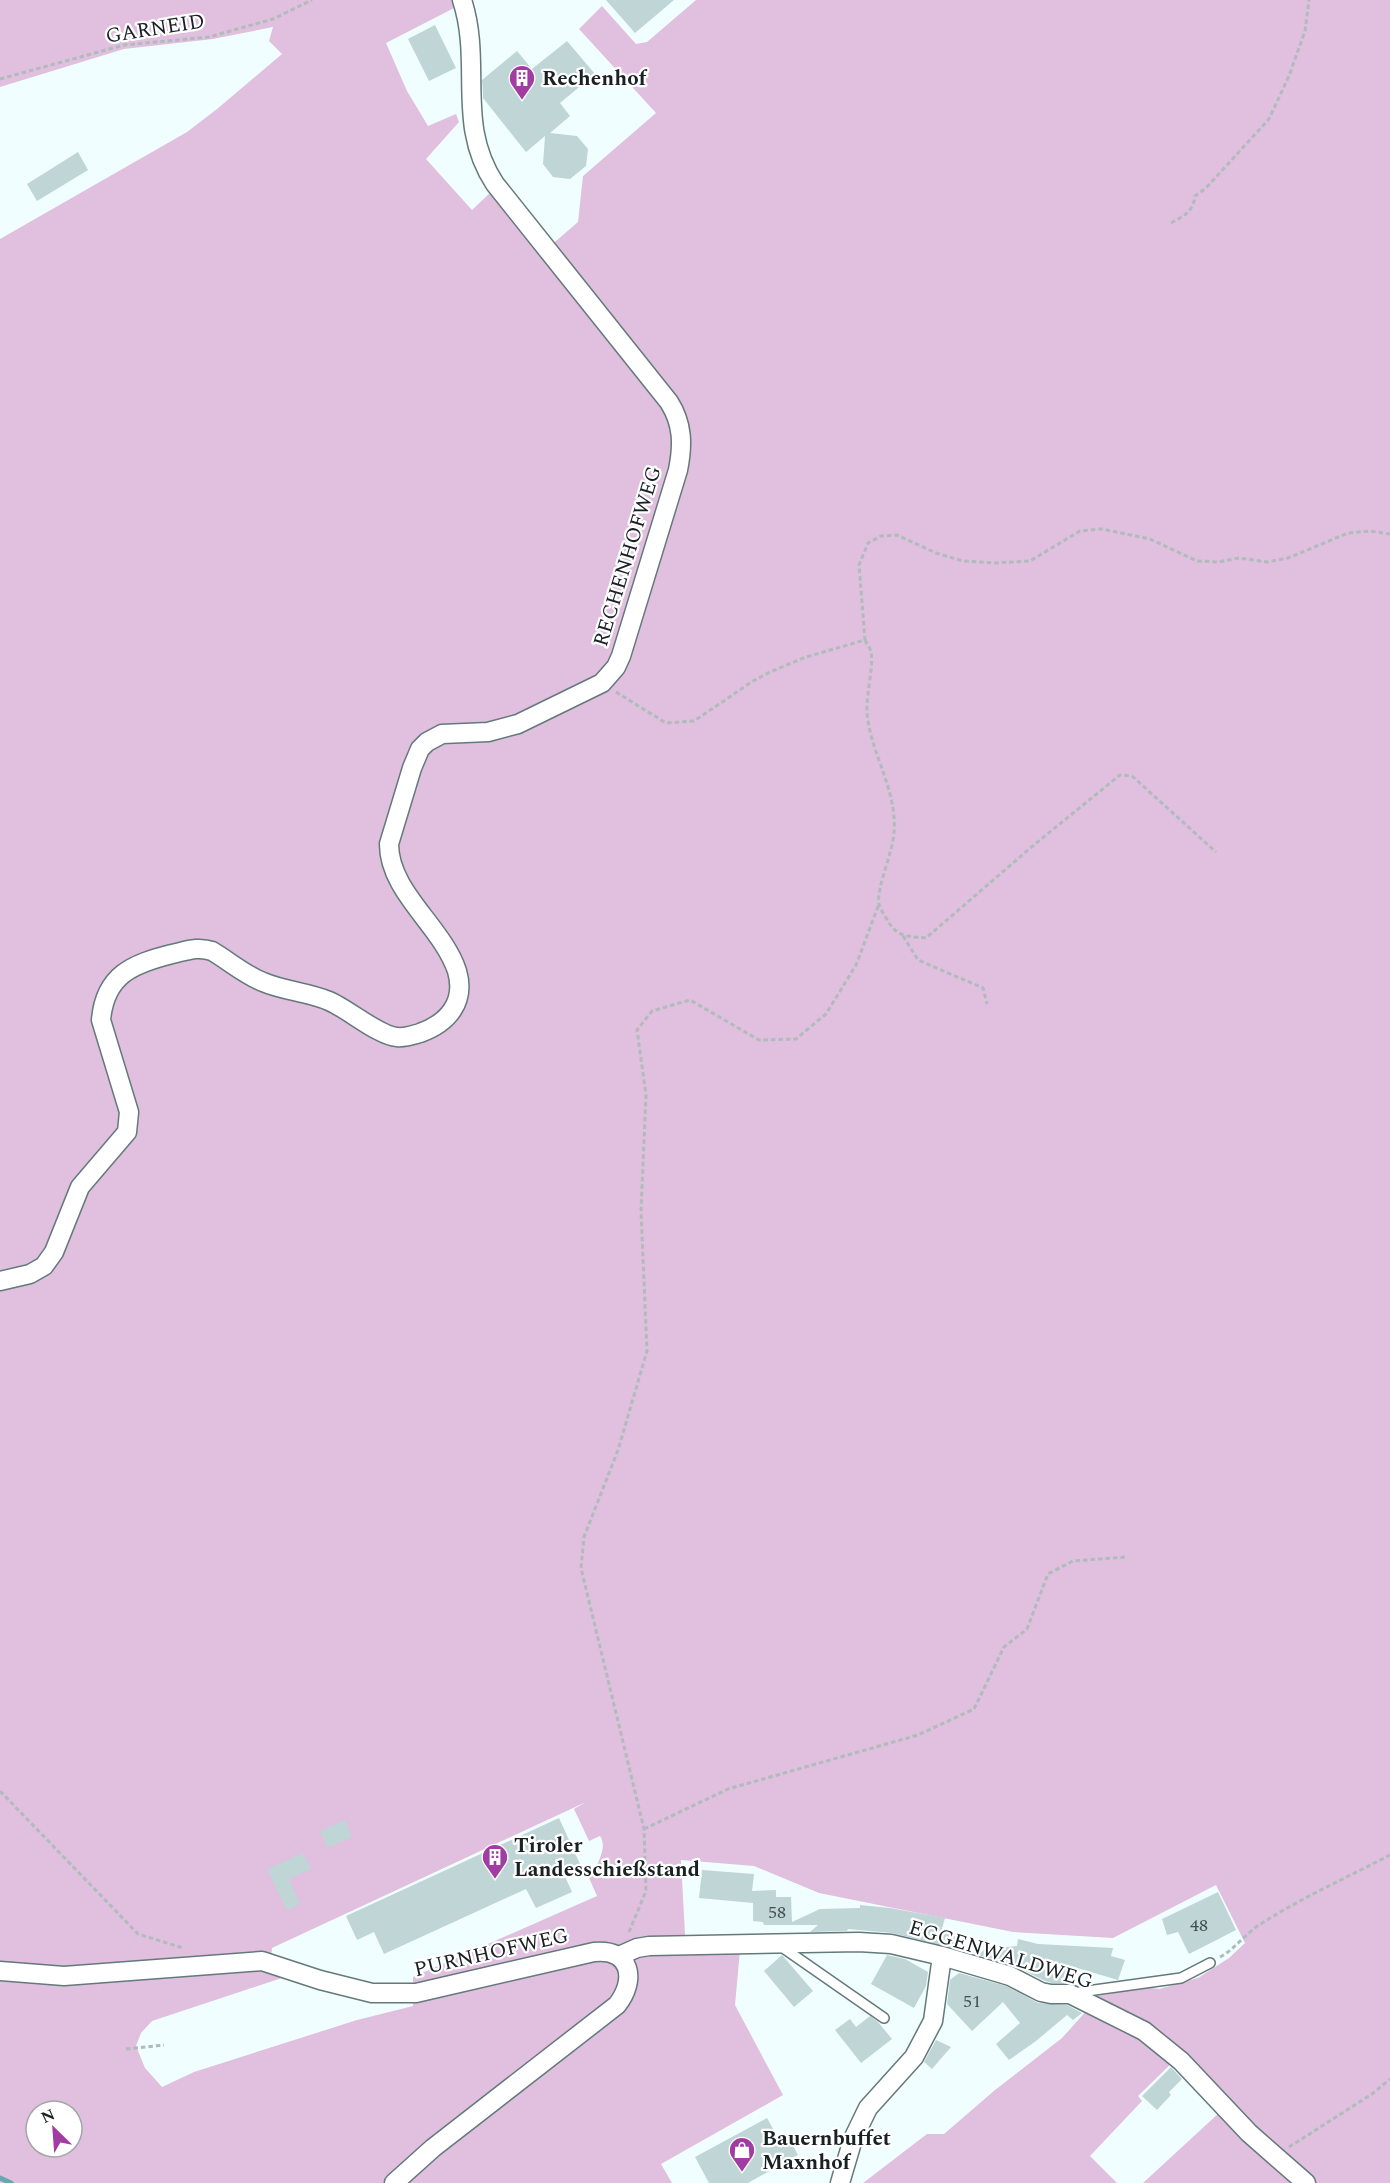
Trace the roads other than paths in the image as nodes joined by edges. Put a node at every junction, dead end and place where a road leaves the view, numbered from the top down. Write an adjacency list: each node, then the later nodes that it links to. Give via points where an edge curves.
1 (462, 0): 2 (street, RECHENHOFWEG, via 471,42 473,130 482,163 669,402 680,422 678,470 626,644 616,667 603,683 509,727 442,734 420,749 389,854 396,876 451,957 460,984 453,1012 432,1029 397,1037 328,1001 265,983 205,948 140,963 120,975 106,996 100,1020 127,1103 127,1132 80,1187 54,1252 44,1266 30,1275)
2 (0, 1281)
3 (777, 1944): 4 (street, EGGENWALDWEG, via 649,1946); 5 (street, EGGENWALDWEG, via 891,1944); 9 (lane)
4 (619, 1956): 7 (street, PURNHOFWEG, via 609,1951 594,1952 416,1993 372,1993 262,1962 64,1976); 10 (street, via 628,1980 626,1992 617,2005 433,2148)
5 (942, 1956): 8 (street, EGGENWALDWEG, via 1010,1976 1041,1992); 11 (street, via 933,2021 914,2057 868,2108 853,2139)
6 (1210, 1963): 8 (lane, via 1181,1978)
7 (0, 1971)
8 (1070, 1994): 12 (street, EGGENWALDWEG, via 1160,2042 1249,2133)
9 (884, 2018)
10 (394, 2183)
11 (840, 2183)
12 (1306, 2183)

